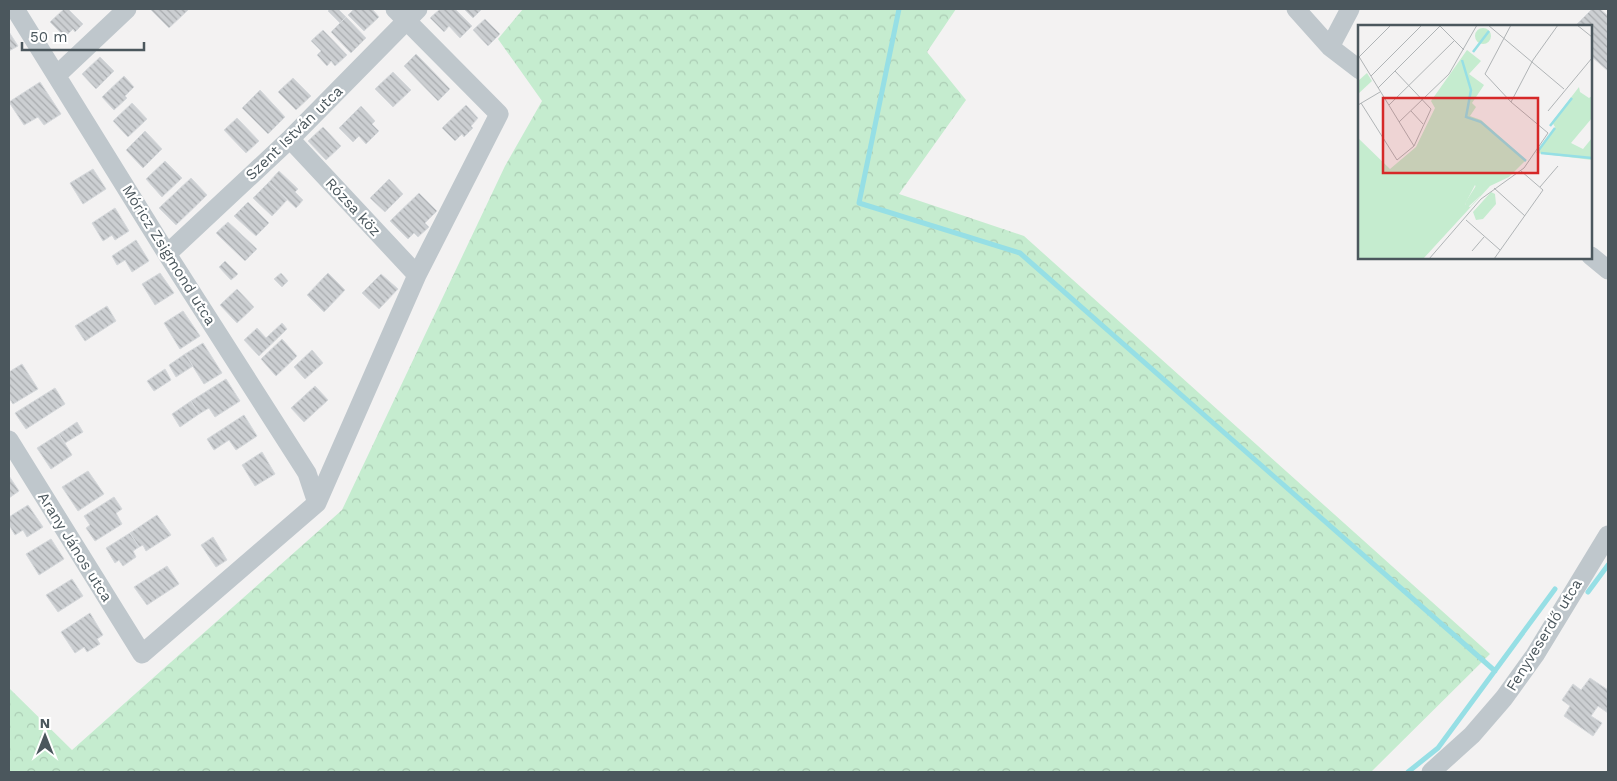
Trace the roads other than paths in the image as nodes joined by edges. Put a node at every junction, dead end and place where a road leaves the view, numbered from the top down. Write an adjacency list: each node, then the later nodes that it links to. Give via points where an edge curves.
1 (15, 9): 8 (street, Móricz Zsigmond utca)
2 (127, 9): 8 (street)
3 (1296, 9): 6 (street)
4 (1350, 9): 6 (street)
5 (407, 13): 9 (street, Szent István utca); 13 (street, via 499,114)
6 (1330, 46): 7 (street)
7 (1358, 68)
8 (57, 75): 10 (street, Móricz Zsigmond utca)
9 (290, 139): 10 (street, Szent István utca); 13 (street, Rózsa köz)
10 (167, 254): 15 (street, Móricz Zsigmond utca, via 307,473)
11 (1592, 257): 12 (street)
12 (1608, 270)
13 (417, 275): 15 (street)
14 (9, 440): 15 (street, Arany János utca, via 142,654)
15 (316, 503)
16 (1608, 535): 17 (street, Fenyveserdő utca, via 1504,698 1472,735)
17 (1434, 771)

